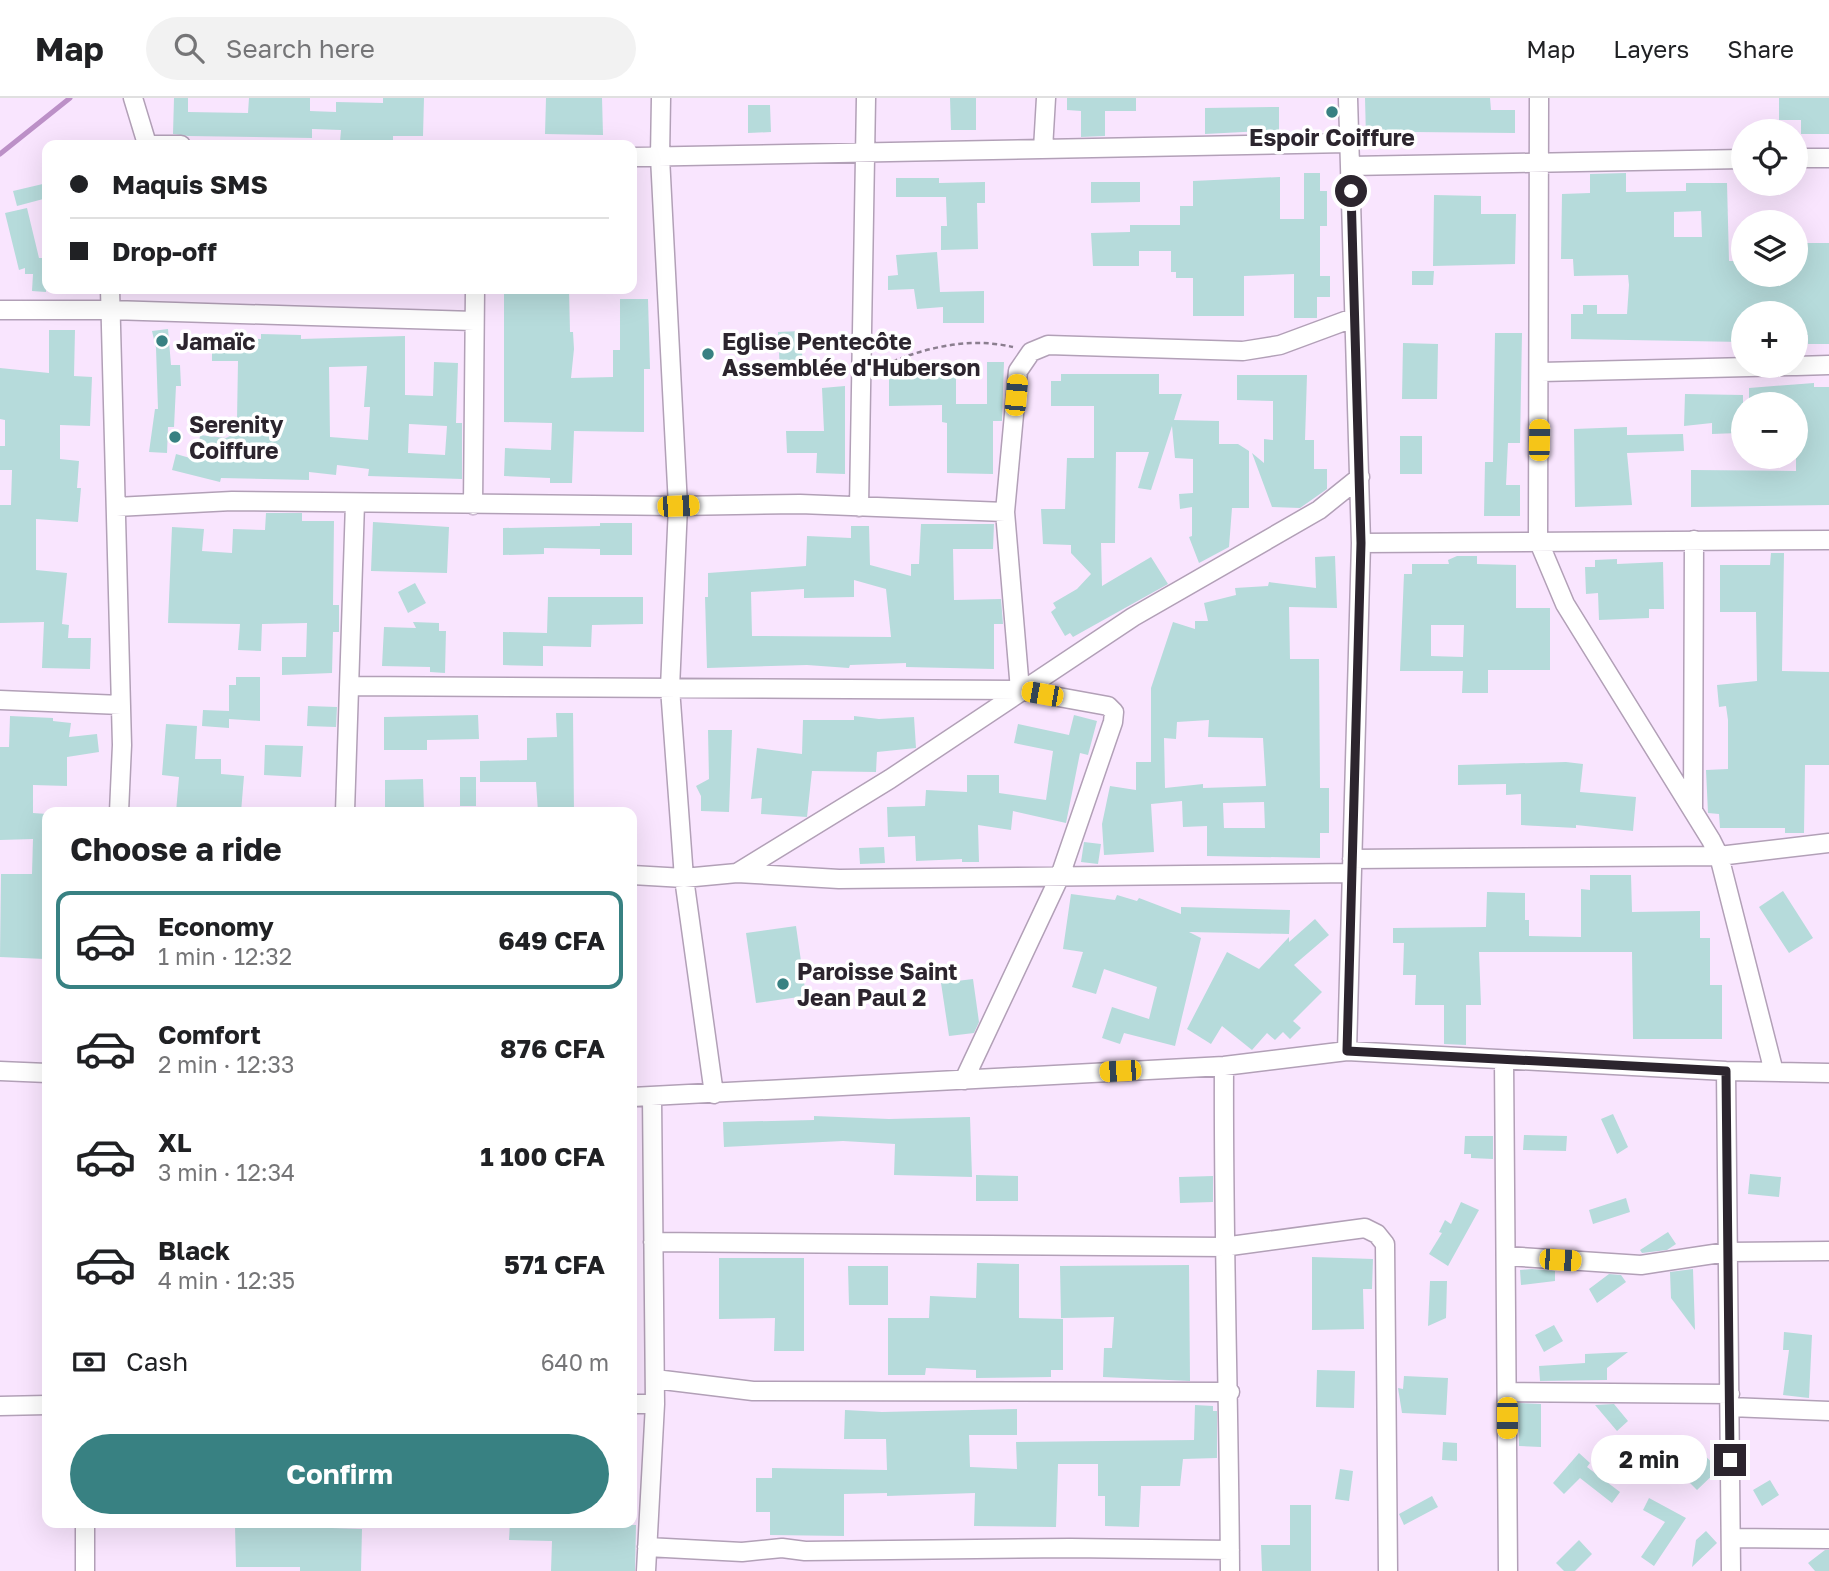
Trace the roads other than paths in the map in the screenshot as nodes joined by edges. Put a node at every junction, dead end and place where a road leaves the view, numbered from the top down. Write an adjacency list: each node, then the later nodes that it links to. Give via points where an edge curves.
1 (133, 98): 7 (street)
2 (661, 98): 12 (street)
3 (866, 98): 10 (street)
4 (1046, 98): 9 (street)
5 (1348, 98): 8 (street)
6 (1539, 98): 16 (street)
7 (144, 140)
8 (1348, 143): 9 (street); 17 (street)
9 (1043, 149): 10 (street)
10 (866, 153): 12 (street); 33 (street)
11 (637, 156): 12 (street)
12 (660, 157): 31 (street)
13 (1829, 158): 15 (street)
14 (1731, 159): 16 (street)
15 (1808, 159)
16 (1540, 163): 17 (street); 27 (street)
17 (1350, 166): 22 (street)
18 (110, 294): 21 (street)
19 (475, 294): 23 (street)
20 (0, 310): 21 (street)
21 (111, 310): 23 (street); 32 (street)
22 (1353, 318): 28 (street); 34 (street, via 1290,342 1243,351 1048,345 1031,352 1018,371)
23 (474, 321): 30 (street)
24 (1829, 365): 25 (street)
25 (1808, 366)
26 (1731, 367): 27 (street)
27 (1541, 372): 35 (street)
28 (1360, 477): 38 (street); 41 (street, via 1278,536 1133,617)
29 (355, 503): 30 (street); 32 (street, via 232,501); 39 (street)
30 (473, 505): 31 (street)
31 (678, 506): 33 (street, via 774,503); 40 (street)
32 (116, 507): 43 (street)
33 (859, 508): 34 (street)
34 (1005, 512): 41 (street)
35 (1538, 540): 36 (street); 38 (street); 46 (street, via 1565,604)
36 (1694, 540): 37 (street); 46 (street)
37 (1829, 540)
38 (1361, 543): 49 (street)
39 (349, 686): 40 (street); 45 (street)
40 (670, 688): 41 (street); 53 (street)
41 (1020, 690): 50 (street, via 890,779); 52 (street, via 1108,706 1114,712)
42 (0, 700): 43 (street)
43 (121, 705): 44 (street)
44 (119, 807)
45 (345, 807)
46 (1693, 810): 48 (street)
47 (1829, 843): 48 (street)
48 (1719, 856): 49 (street); 59 (street)
49 (1352, 866): 52 (street); 54 (street)
50 (737, 873): 52 (street, via 826,879); 53 (street)
51 (637, 875): 53 (street)
52 (1060, 876): 62 (street)
53 (684, 878): 63 (street)
54 (1347, 1051): 55 (street); 56 (street)
55 (1504, 1060): 58 (street); 70 (street)
56 (1224, 1066): 62 (street); 67 (street)
57 (0, 1070): 60 (street)
58 (1726, 1071): 59 (street); 69 (street)
59 (1774, 1072): 61 (street)
60 (42, 1073)
61 (1829, 1073)
62 (964, 1080): 63 (street)
63 (714, 1094): 65 (street)
64 (637, 1097): 65 (street)
65 (652, 1097): 66 (street)
66 (653, 1242): 67 (street); 71 (street)
67 (1223, 1247): 72 (street); 88 (street, via 1365,1228 1385,1244)
68 (1829, 1251): 69 (street)
69 (1727, 1252): 70 (street, via 1640,1265); 74 (street)
70 (1506, 1256): 73 (street)
71 (655, 1379): 72 (street, via 753,1391); 76 (street)
72 (1230, 1392): 84 (street)
73 (1507, 1392): 74 (street); 89 (street)
74 (1730, 1400): 79 (street); 81 (street)
75 (637, 1404): 76 (street)
76 (655, 1404): 83 (street)
77 (42, 1405): 78 (street)
78 (0, 1406)
79 (1829, 1411)
80 (85, 1528): 85 (street)
81 (1731, 1538): 82 (street); 90 (street)
82 (1829, 1539)
83 (647, 1547): 84 (street, via 742,1552 782,1548); 86 (street)
84 (1230, 1550): 87 (street)
85 (85, 1571)
86 (646, 1571)
87 (1230, 1571)
88 (1388, 1571)
89 (1508, 1571)
90 (1731, 1571)

